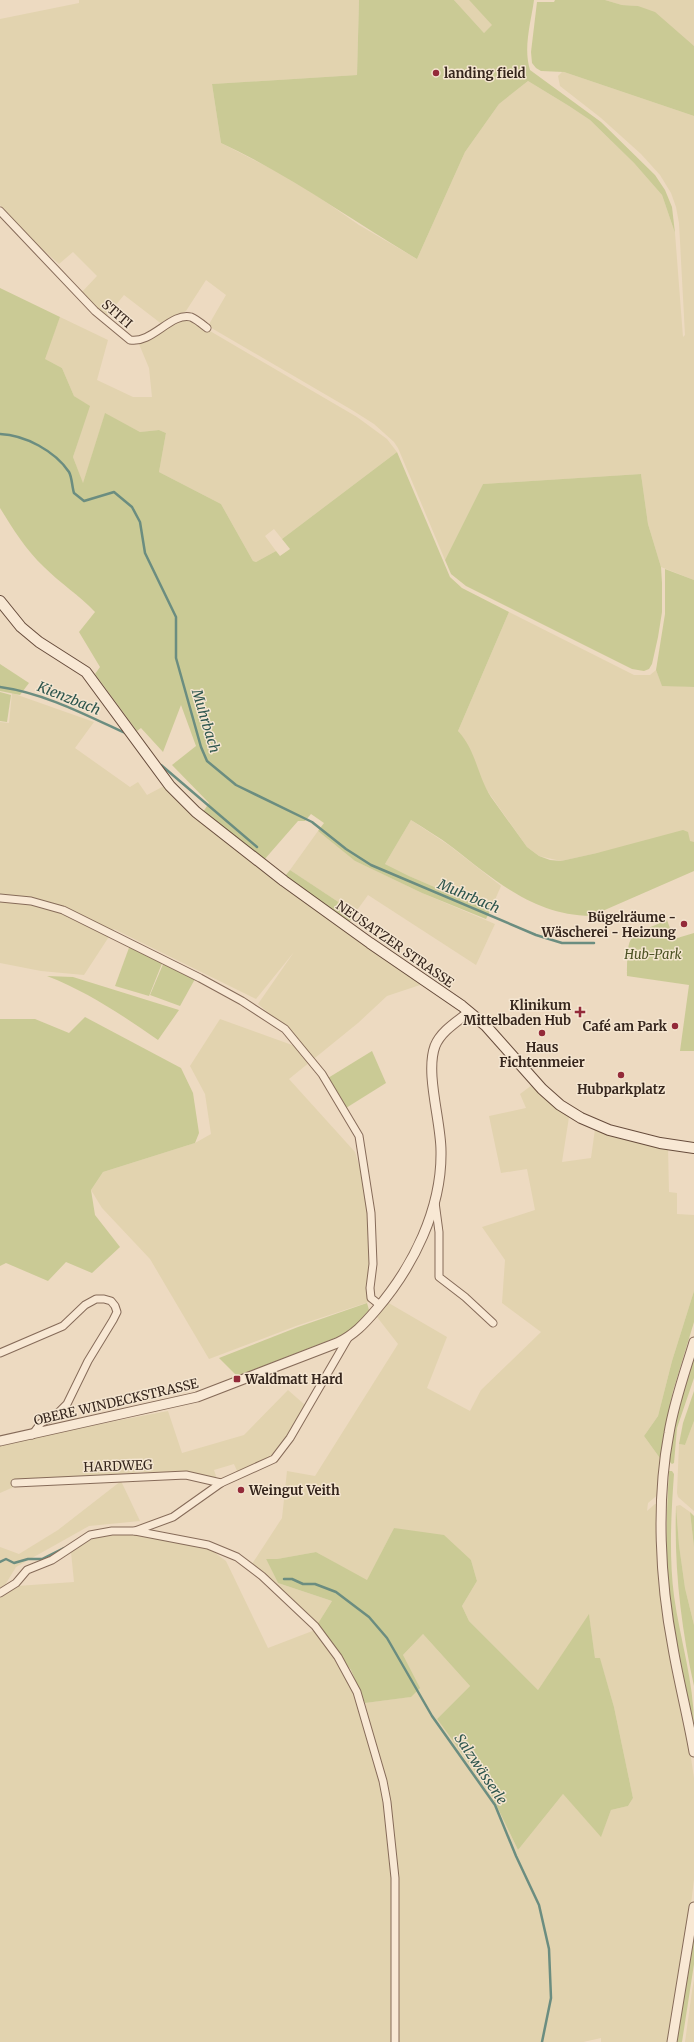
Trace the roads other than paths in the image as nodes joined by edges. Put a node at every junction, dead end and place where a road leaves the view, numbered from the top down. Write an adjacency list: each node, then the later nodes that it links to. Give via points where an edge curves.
1 (0, 211): 2 (street, STITI, via 95,311 130,340 142,340 181,317 190,317)
2 (207, 328)
3 (0, 601): 5 (main road, NEUSATZER STRASSE, via 21,627 39,642 86,672 170,786 221,833 284,881)
4 (0, 898): 10 (street, via 31,901 63,910 200,978 285,1028 322,1074 359,1136 371,1213 373,1264 370,1288 372,1298)
5 (469, 1012): 6 (main road, NEUSATZER STRASSE, via 486,1026 542,1089 560,1105 581,1118 609,1130 660,1143); 7 (street, via 439,1038 433,1052 441,1150)
6 (694, 1148)
7 (435, 1200): 8 (street); 9 (street)
8 (427, 1222): 9 (street); 10 (street, via 408,1267)
9 (438, 1224): 11 (street, via 439,1278 465,1297)
10 (380, 1305): 12 (street)
11 (493, 1323)
12 (348, 1338): 15 (street, OBERE WINDECKSTRASSE, via 197,1397); 17 (street, via 290,1438 274,1460)
13 (694, 1342): 21 (street, via 669,1433 662,1528 665,1600)
14 (0, 1353): 15 (street, via 63,1326 85,1305 96,1299 104,1298 115,1306 113,1320 88,1361 67,1404 56,1415 41,1423)
15 (32, 1435): 16 (street, OBERE WINDECKSTRASSE)
16 (0, 1441)
17 (221, 1482): 18 (street, HARDWEG, via 186,1475); 19 (street, via 173,1517)
18 (15, 1483)
19 (135, 1531): 20 (street, via 112,1531 90,1535 52,1560 27,1570 16,1583); 23 (street, via 208,1545 237,1557 262,1576 315,1626 338,1657 357,1692 384,1781 387,1802 395,1878)
20 (0, 1593)
21 (694, 1752)
22 (694, 1907): 24 (street)
23 (395, 2042)
24 (672, 2042)

